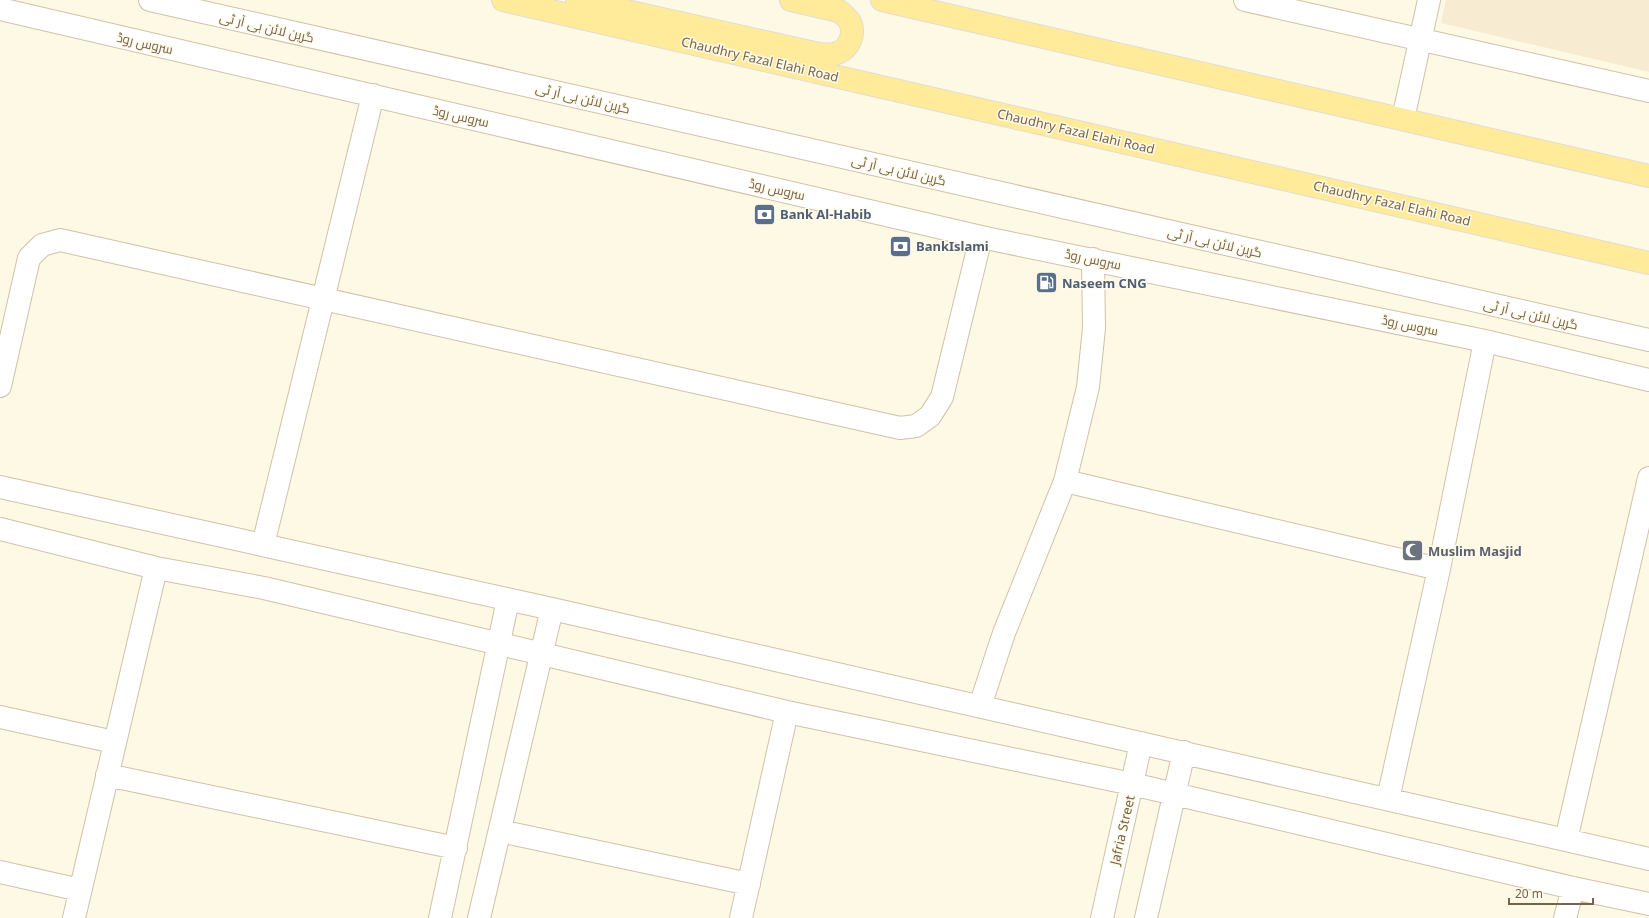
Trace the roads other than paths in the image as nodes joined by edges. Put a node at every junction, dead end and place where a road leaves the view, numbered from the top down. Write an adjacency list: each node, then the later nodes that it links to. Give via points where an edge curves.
1 (150, 0): 18 (street, گرین لائن بی آر ٹی)
2 (503, 0): 16 (main road, Chaudhry Fazal Elahi Road)
3 (578, 0): 4 (main road, via 819,54 833,54 846,48 852,34 849,20 845,15 839,11)
4 (791, 0)
5 (882, 0): 12 (main road)
6 (1245, 0): 9 (street)
7 (1429, 0): 9 (street)
8 (0, 9): 11 (street, سروس روڈ)
9 (1421, 39): 10 (street); 12 (street)
10 (1649, 91)
11 (373, 95): 14 (street, سروس روڈ); 17 (street)
12 (1403, 119): 13 (main road)
13 (1649, 176)
14 (981, 237): 15 (street, سروس روڈ); 17 (street, via 942,397 930,416 911,427 900,428)
15 (1093, 259): 19 (street, سروس روڈ); 23 (street, via 1094,328 1088,387)
16 (1649, 263)
17 (323, 299): 21 (street, via 60,240 42,245 29,258); 26 (street)
18 (1649, 340)
19 (1485, 341): 20 (street, سروس روڈ); 28 (street)
20 (1649, 380)
21 (0, 386)
22 (1649, 478): 44 (street)
23 (1065, 481): 28 (street); 33 (street, via 1004,633)
24 (0, 487): 26 (street)
25 (0, 530): 27 (street)
26 (263, 545): 29 (street)
27 (156, 568): 31 (street, via 264,588); 36 (street)
28 (1439, 569): 42 (street)
29 (508, 600): 30 (street); 31 (street)
30 (552, 609): 32 (street); 33 (street)
31 (499, 643): 32 (street); 45 (street)
32 (542, 654): 34 (street); 43 (street)
33 (980, 706): 37 (street)
34 (787, 712): 40 (street); 48 (street)
35 (0, 717): 36 (street)
36 (114, 742): 39 (street)
37 (1141, 743): 38 (street); 40 (street, Jafria Street)
38 (1184, 752): 41 (street); 42 (street)
39 (107, 775): 45 (street); 50 (street)
40 (1132, 784): 41 (street); 56 (street, Jafria Street)
41 (1175, 794): 49 (street); 57 (street)
42 (1388, 799): 44 (street)
43 (500, 831): 48 (street); 54 (street)
44 (1566, 840): 46 (street)
45 (456, 848): 53 (street)
46 (1649, 859)
47 (0, 872): 50 (street)
48 (749, 884): 55 (street)
49 (1573, 888): 51 (street); 58 (street)
50 (80, 890): 52 (street)
51 (1649, 904)
52 (74, 918)
53 (440, 918)
54 (479, 918)
55 (741, 918)
56 (1102, 918)
57 (1146, 918)
58 (1566, 918)

